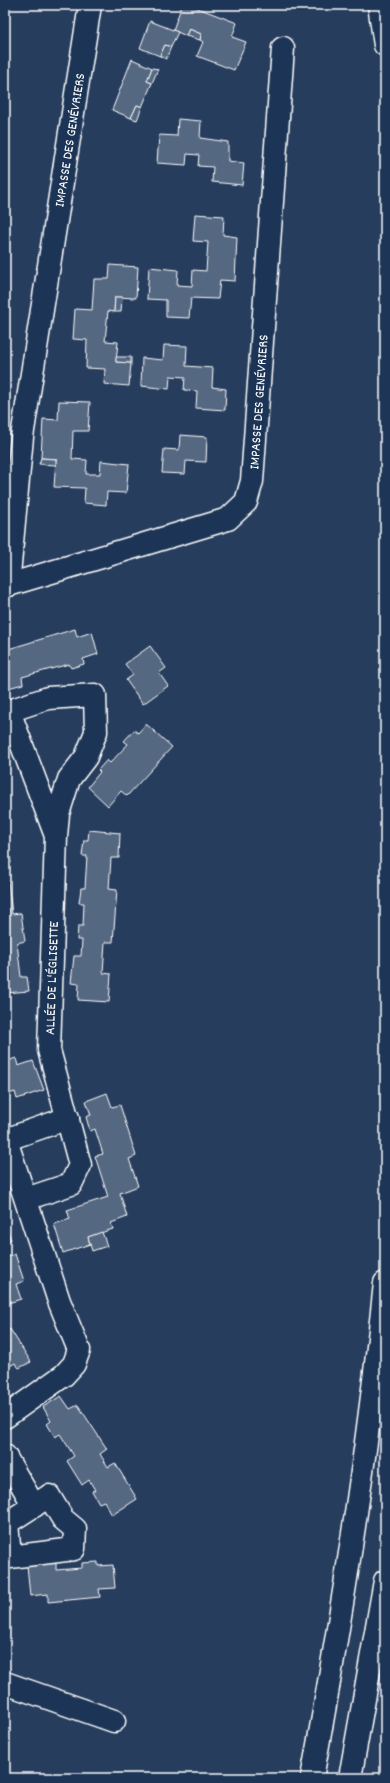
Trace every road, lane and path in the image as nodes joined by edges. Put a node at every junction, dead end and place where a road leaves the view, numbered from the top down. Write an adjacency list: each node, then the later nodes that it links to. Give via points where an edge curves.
1 (90, 5): 5 (main road, IMPASSE DES GENÉVRIERS, via 22,437)
2 (379, 5): 3 (main road)
3 (385, 45)
4 (283, 48): 5 (main road, IMPASSE DES GENÉVRIERS, via 252,481 246,502 228,519)
5 (7, 585)
6 (56, 836): 6 (main road, ALLÉE DE L'ÉGLISETTE, via 9,711 48,698 95,695 96,732 86,757 69,779 58,814); 7 (main road, ALLÉE DE L'ÉGLISETTE, via 49,1050)
7 (68, 1118): 8 (main road); 9 (main road, ALLÉE DE L'ÉGLISETTE, via 80,1165 71,1184)
8 (6, 1140): 9 (main road)
9 (26, 1199): 11 (main road, via 59,1301 79,1350 74,1364 64,1375)
10 (385, 1283): 17 (main road, via 352,1541)
11 (5, 1417)
12 (5, 1456): 13 (main road)
13 (34, 1506)
14 (385, 1581): 18 (main road)
15 (5, 1683): 16 (main road)
16 (114, 1721)
17 (312, 1778)
18 (350, 1778)

